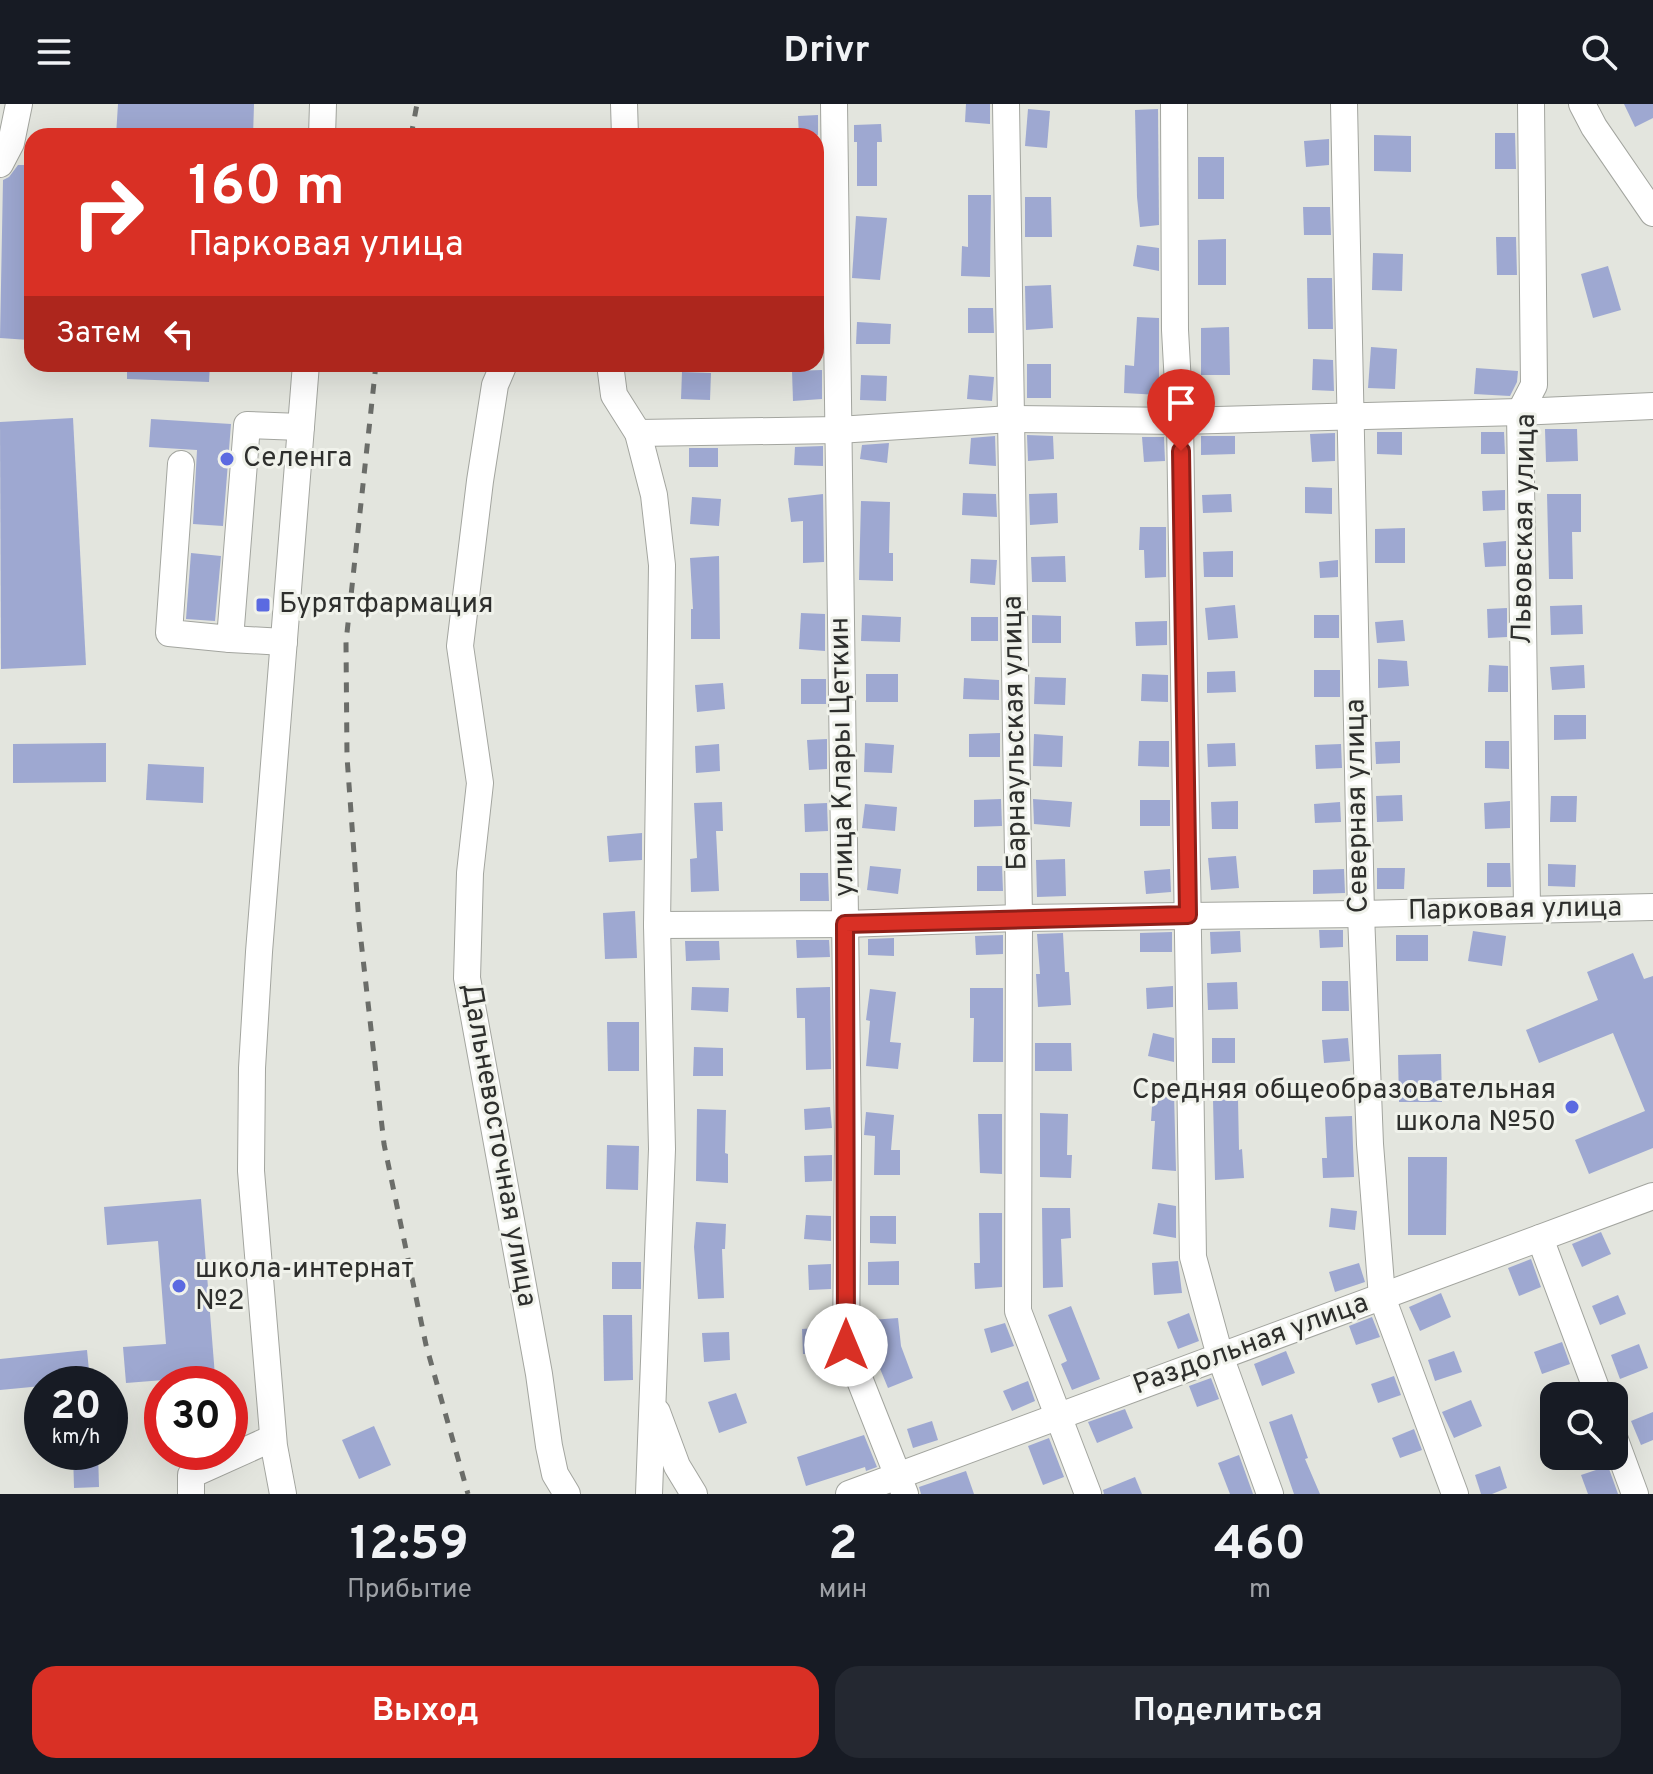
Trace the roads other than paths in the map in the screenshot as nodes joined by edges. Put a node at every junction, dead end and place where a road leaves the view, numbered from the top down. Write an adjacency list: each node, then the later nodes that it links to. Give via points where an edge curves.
1 (19, 104): 12 (street)
2 (323, 104): 10 (street)
3 (624, 104): 11 (street)
4 (834, 104): 23 (street, улица Клары Цеткин)
5 (1006, 104): 20 (street, Барнаульская улица)
6 (1174, 104): 21 (street)
7 (1344, 104): 19 (street, Северная улица)
8 (1531, 104): 18 (street, Львовская улица, via 1534,385)
9 (1582, 104): 13 (street)
10 (322, 128)
11 (625, 128)
12 (5, 154)
13 (1653, 213)
14 (305, 372): 22 (street)
15 (501, 372): 47 (street, Дальневосточная улица, via 480,481 460,646 480,783 467,978 549,1446 555,1474)
16 (611, 372): 24 (street, via 614,395)
17 (1653, 406): 18 (street)
18 (1520, 412): 19 (street); 29 (street, Львовская улица)
19 (1351, 415): 21 (street); 30 (street, Северная улица)
20 (1011, 419): 21 (street); 23 (street); 32 (street, Барнаульская улица)
21 (1180, 421): 31 (street)
22 (301, 427): 26 (street, via 247,425); 27 (street)
23 (838, 430): 24 (street); 33 (street, улица Клары Цеткин)
24 (638, 433): 34 (street, via 654,495 662,565)
25 (181, 464): 26 (street, via 169,633)
26 (230, 639): 27 (street)
27 (284, 642): 42 (street, via 252,1068 251,1171)
28 (1653, 907): 29 (street, Парковая улица)
29 (1527, 908): 30 (street, Парковая улица)
30 (1361, 914): 31 (street, Парковая улица); 37 (street, Северная улица)
31 (1188, 915): 32 (street, Парковая улица); 38 (street, via 1193,1257)
32 (1019, 918): 33 (street, Парковая улица); 41 (street, Барнаульская улица, via 1018,1311)
33 (845, 924): 34 (street, Парковая улица); 44 (street, улица Клары Цеткин, via 846,1345)
34 (657, 925): 40 (street, via 662,1149)
35 (1653, 1196): 36 (street, Раздольная улица)
36 (1540, 1238): 37 (street, Раздольная улица); 39 (street)
37 (1382, 1297): 38 (street, Раздольная улица); 53 (street, Северная улица)
38 (1220, 1356): 41 (street, Раздольная улица); 52 (street)
39 (1594, 1382)
40 (652, 1401): 48 (street); 49 (street)
41 (1058, 1415): 44 (street, Раздольная улица); 51 (street, Барнаульская улица)
42 (273, 1438): 45 (street, via 191,1475); 46 (street)
43 (1626, 1470): 54 (street)
44 (902, 1485): 50 (street, Раздольная улица)
45 (191, 1494)
46 (283, 1494)
47 (567, 1494)
48 (649, 1494)
49 (694, 1494)
50 (849, 1494)
51 (1088, 1494)
52 (1270, 1494)
53 (1455, 1494)
54 (1635, 1494)

